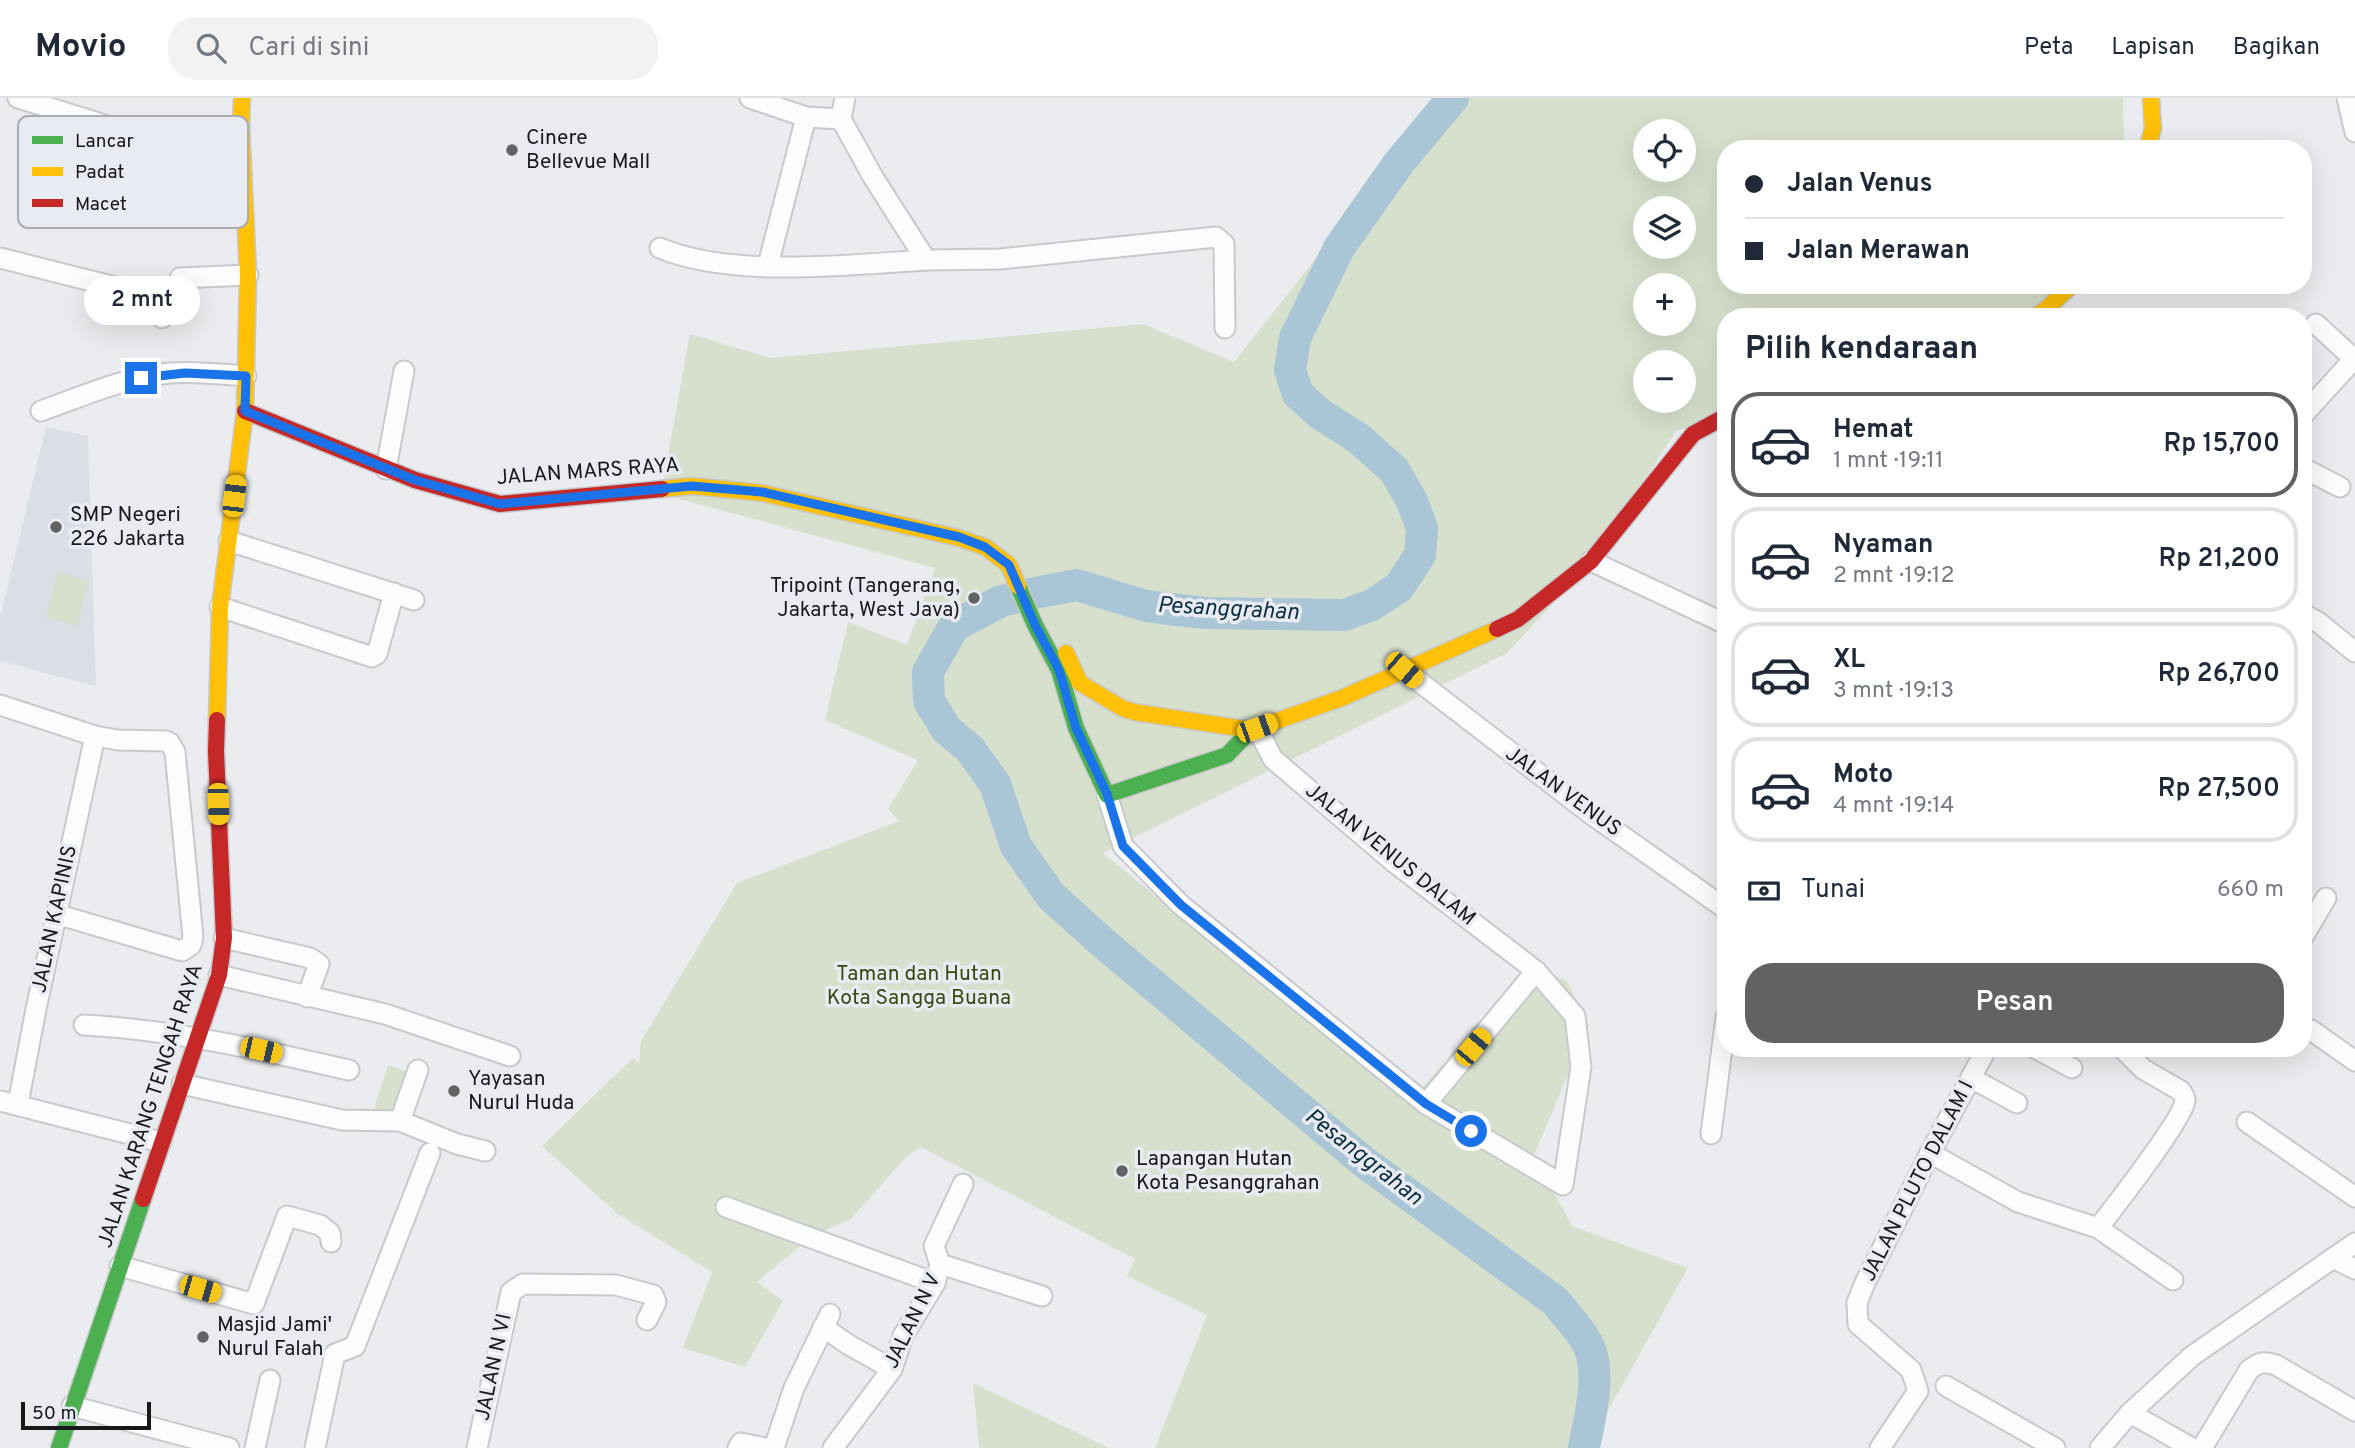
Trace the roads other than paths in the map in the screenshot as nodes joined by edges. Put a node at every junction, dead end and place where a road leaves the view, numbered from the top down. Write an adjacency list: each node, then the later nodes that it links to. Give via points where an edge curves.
1 (18, 98): 7 (street)
2 (242, 98): 8 (street, JALAN KARANG TENGAH RAYA)
3 (750, 98): 9 (street)
4 (845, 98): 10 (street)
5 (2151, 98): 12 (street)
6 (2347, 98): 11 (street)
7 (76, 116)
8 (241, 116)
9 (806, 117): 10 (street); 17 (street)
10 (841, 119): 16 (street)
11 (2355, 132)
12 (2150, 140)
13 (245, 228): 18 (street, JALAN KARANG TENGAH RAYA)
14 (660, 248): 17 (street, via 719,263)
15 (0, 258): 22 (street, via 139,293 151,300)
16 (926, 260): 17 (street); 24 (street, via 1000,258 1216,237 1224,244)
17 (768, 265)
18 (247, 275): 19 (street); 27 (street, JALAN KARANG TENGAH RAYA)
19 (180, 278)
20 (2062, 294): 21 (street)
21 (2047, 308)
22 (162, 318)
23 (2316, 324): 25 (street)
24 (1225, 328)
25 (2355, 358): 28 (street)
26 (404, 370): 34 (street)
27 (246, 376): 29 (street, via 151,376); 30 (street, JALAN KARANG TENGAH RAYA)
28 (2312, 405)
29 (41, 411)
30 (245, 411): 31 (street, JALAN MARS RAYA); 33 (street, JALAN KARANG TENGAH RAYA)
31 (264, 419): 33 (street); 34 (street, JALAN MARS RAYA)
32 (1717, 421): 38 (street, via 1693,434)
33 (239, 451): 37 (street, JALAN KARANG TENGAH RAYA)
34 (386, 469): 50 (street, JALAN MARS RAYA, via 500,504 692,486 762,492 985,547 1017,562 1035,625 1059,670 1076,728)
35 (2312, 473): 36 (street)
36 (2340, 487)
37 (229, 541): 39 (street); 41 (street, JALAN KARANG TENGAH RAYA)
38 (1591, 561): 44 (street); 46 (street, via 1518,619)
39 (394, 593): 40 (street); 41 (street, via 377,654 372,657)
40 (414, 600)
41 (220, 607): 55 (street, JALAN KARANG TENGAH RAYA, via 215,751)
42 (1050, 618): 48 (street, via 1080,683 1122,708)
43 (2312, 619): 45 (street)
44 (1717, 620)
45 (2355, 652)
46 (1404, 670): 48 (street); 52 (street, JALAN VENUS, via 1591,814)
47 (0, 705): 49 (street)
48 (1254, 729): 50 (street, via 1227,755); 56 (street, JALAN VENUS DALAM, via 1273,759 1395,863)
49 (95, 736): 53 (street, JALAN KAPINIS); 53 (street, via 166,741 174,748 193,937 182,951)
50 (1107, 794): 74 (street, via 1123,846 1181,905)
51 (2326, 898): 54 (street)
52 (1717, 903)
53 (56, 915): 75 (street, JALAN KAPINIS)
54 (2312, 922)
55 (223, 938): 57 (street, JALAN KARANG TENGAH RAYA); 58 (street, via 319,964)
56 (1536, 971): 74 (street); 74 (street, JALAN VENUS DALAM, via 1576,1016 1581,1067 1563,1185)
57 (219, 975): 58 (street); 61 (street, JALAN KARANG TENGAH RAYA)
58 (307, 997): 62 (street, via 385,1014)
59 (84, 1025): 61 (street)
60 (2312, 1031): 67 (street)
61 (199, 1038): 69 (street); 72 (street, JALAN KARANG TENGAH RAYA)
62 (510, 1056)
63 (1721, 1057): 78 (street)
64 (1982, 1057): 71 (street, JALAN PLUTO DALAM I)
65 (2052, 1057): 68 (street)
66 (2131, 1057): 86 (street, via 2181,1091 2184,1104 2164,1140)
67 (2355, 1062)
68 (2072, 1068)
69 (349, 1070)
70 (418, 1070): 76 (street)
71 (1971, 1078): 73 (street); 82 (street, JALAN PLUTO DALAM I)
72 (182, 1084): 76 (street, via 342,1121); 79 (street, JALAN KARANG TENGAH RAYA)
73 (2017, 1103)
74 (1426, 1104)
75 (5, 1105): 79 (street)
76 (400, 1121): 80 (street)
77 (2247, 1122): 84 (street)
78 (1711, 1134)
79 (161, 1142): 90 (street, JALAN KARANG TENGAH RAYA)
80 (485, 1151)
81 (430, 1153): 106 (street, via 355,1346 335,1354)
82 (1930, 1153): 86 (street, via 2018,1202); 112 (street, JALAN PLUTO DALAM I, via 1857,1303 1858,1324 1911,1370 1918,1391)
83 (963, 1184): 92 (street, JALAN N V, via 934,1246)
84 (2355, 1197)
85 (726, 1207): 92 (street)
86 (2098, 1228): 93 (street)
87 (331, 1242): 90 (street, via 330,1233 320,1225 286,1216 254,1304)
88 (2355, 1243): 89 (street)
89 (2333, 1258): 91 (street); 101 (street, via 2192,1356)
90 (120, 1266): 99 (street, JALAN KARANG TENGAH RAYA)
91 (2355, 1269)
92 (938, 1273): 94 (street); 96 (street, JALAN N V, via 903,1336)
93 (2173, 1280)
94 (1042, 1296)
95 (647, 1320): 107 (street, JALAN N VI, via 656,1302 653,1295 616,1285 523,1284 511,1292)
96 (892, 1369): 110 (street, via 849,1345 826,1320 794,1388); 111 (street, JALAN N V)
97 (270, 1380): 105 (street)
98 (1946, 1387): 113 (street)
99 (72, 1406): 103 (street, JALAN KARANG TENGAH RAYA); 104 (street)
100 (2355, 1410): 102 (street, via 2276,1365 2258,1363)
101 (2137, 1417): 102 (street); 114 (street)
102 (2194, 1447)
103 (59, 1448)
104 (229, 1448)
105 (256, 1448)
106 (315, 1448)
107 (477, 1448)
108 (738, 1448): 109 (street, via 741,1443)
109 (765, 1448)
110 (774, 1448)
111 (833, 1448)
112 (1880, 1448)
113 (2055, 1448)
114 (2100, 1448)

